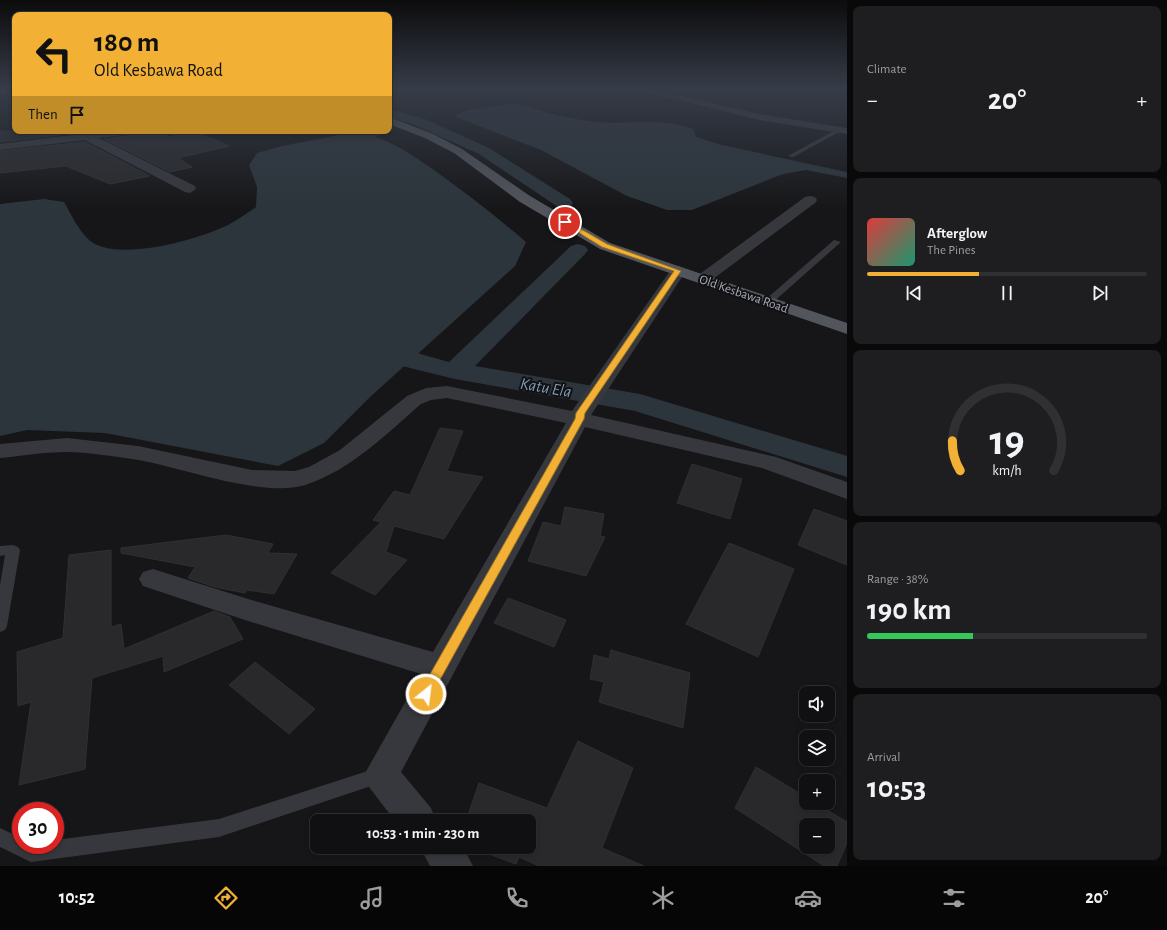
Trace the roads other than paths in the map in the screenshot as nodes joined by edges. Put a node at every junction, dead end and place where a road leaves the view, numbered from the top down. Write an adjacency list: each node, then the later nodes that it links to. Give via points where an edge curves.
1 (413, 129): 10 (main road, Old Kesbawa Road, via 458,151 525,199 605,246)
2 (843, 131): 6 (lane)
3 (104, 134): 4 (street)
4 (86, 136): 5 (street); 7 (street)
5 (0, 147)
6 (791, 156)
7 (190, 189)
8 (810, 200): 11 (street)
9 (837, 242): 12 (lane)
10 (678, 271): 11 (main road, Old Kesbawa Road); 14 (street, via 601,381)
11 (703, 279): 12 (main road, Old Kesbawa Road)
12 (768, 302): 13 (main road, Old Kesbawa Road)
13 (847, 329)
14 (580, 416): 15 (street, via 448,392 426,394 414,400 348,455 317,472 297,479 252,478 138,454 67,445); 16 (street, via 768,462); 20 (street)
15 (0, 451)
16 (847, 491)
17 (0, 551): 19 (lane, via 13,550)
18 (154, 579): 20 (street, via 248,610)
19 (0, 626)
20 (441, 667): 21 (street)
21 (381, 775): 22 (street); 23 (lane, via 219,828 31,853)
22 (412, 814)
23 (0, 837)
24 (445, 854): 25 (street)
25 (454, 866)

